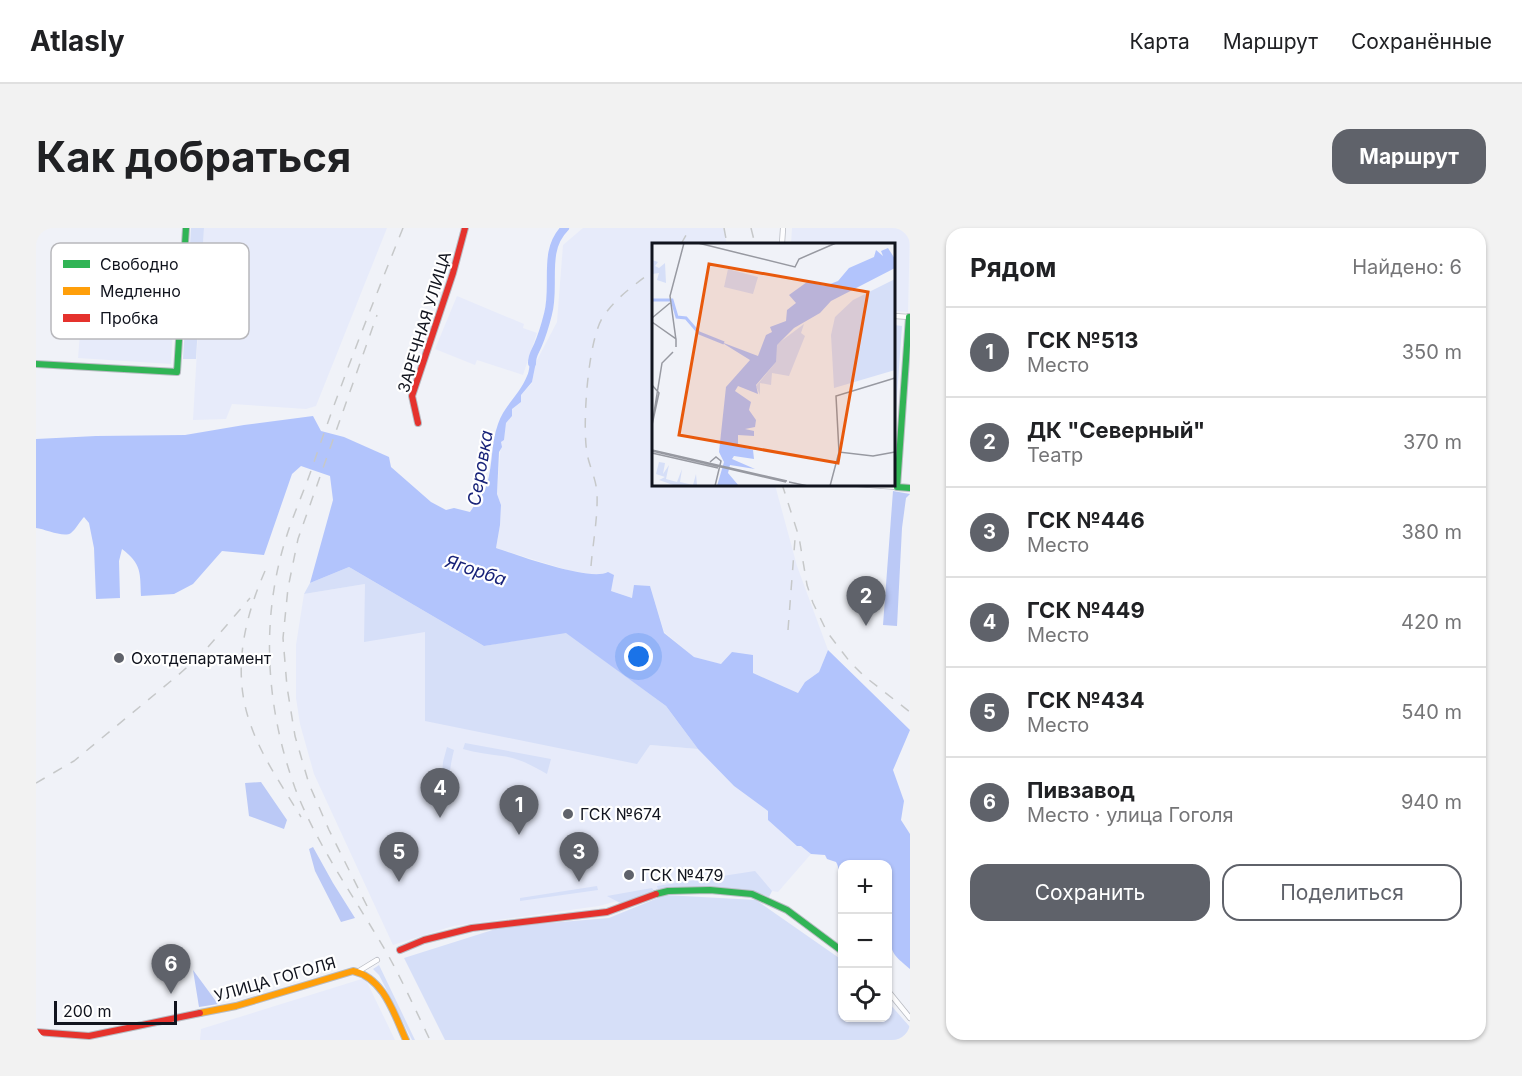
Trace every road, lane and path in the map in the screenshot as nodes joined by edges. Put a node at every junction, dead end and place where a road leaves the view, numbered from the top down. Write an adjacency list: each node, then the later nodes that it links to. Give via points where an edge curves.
1 (186, 228): 4 (street)
2 (465, 228): 10 (street, ЗАРЕЧНАЯ УЛИЦА, via 412,396)
3 (783, 228): 5 (street)
4 (185, 243)
5 (782, 243)
6 (895, 316): 7 (street)
7 (910, 317): 12 (street)
8 (179, 339): 9 (street, via 177,372)
9 (36, 364)
10 (418, 423)
11 (884, 486): 12 (street)
12 (897, 487): 13 (street)
13 (910, 488)
14 (838, 947): 15 (street, via 760,896 696,891 657,893 600,913 445,933)
15 (400, 950)
16 (377, 960): 17 (street, УЛИЦА ГОГОЛЯ)
17 (359, 971): 21 (street, УЛИЦА ГОГОЛЯ, via 236,1006); 22 (street, via 371,976 378,985)
18 (892, 996): 19 (street)
19 (910, 1018)
20 (36, 1032): 21 (street, УЛИЦА ГОГОЛЯ)
21 (89, 1038)
22 (406, 1040)

